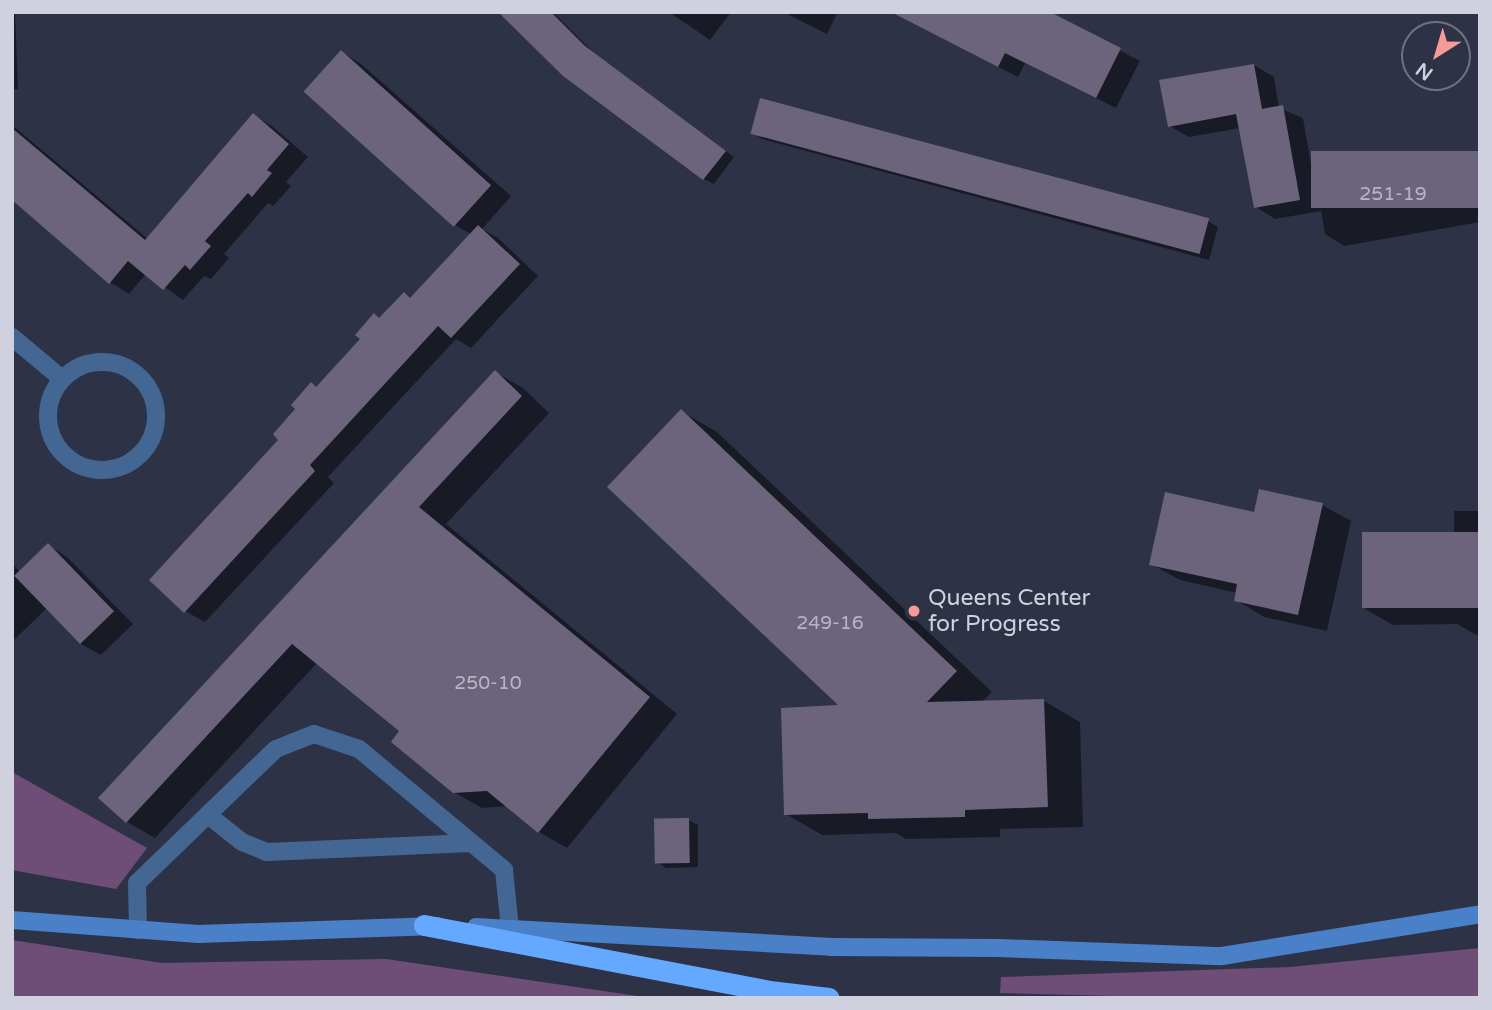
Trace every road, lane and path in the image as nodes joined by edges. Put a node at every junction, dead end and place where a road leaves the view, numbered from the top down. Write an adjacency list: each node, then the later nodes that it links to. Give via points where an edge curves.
1 (12, 337): 2 (street)
2 (61, 378): 2 (street, via 47,410 48,428 66,457 81,466 116,469 146,448 157,413 143,380 111,362 92,362)
3 (208, 815): 4 (street, via 242,842 267,852); 4 (street, via 276,750 314,734 359,749); 9 (street, via 137,883)
4 (471, 843): 8 (street, via 504,870)
5 (1480, 914): 8 (street, via 1222,956 831,947)
6 (12, 920): 9 (street)
7 (424, 925): 8 (street); 9 (street, via 198,933); 10 (highway, via 769,991)
8 (510, 929)
9 (138, 930)
10 (829, 998)

